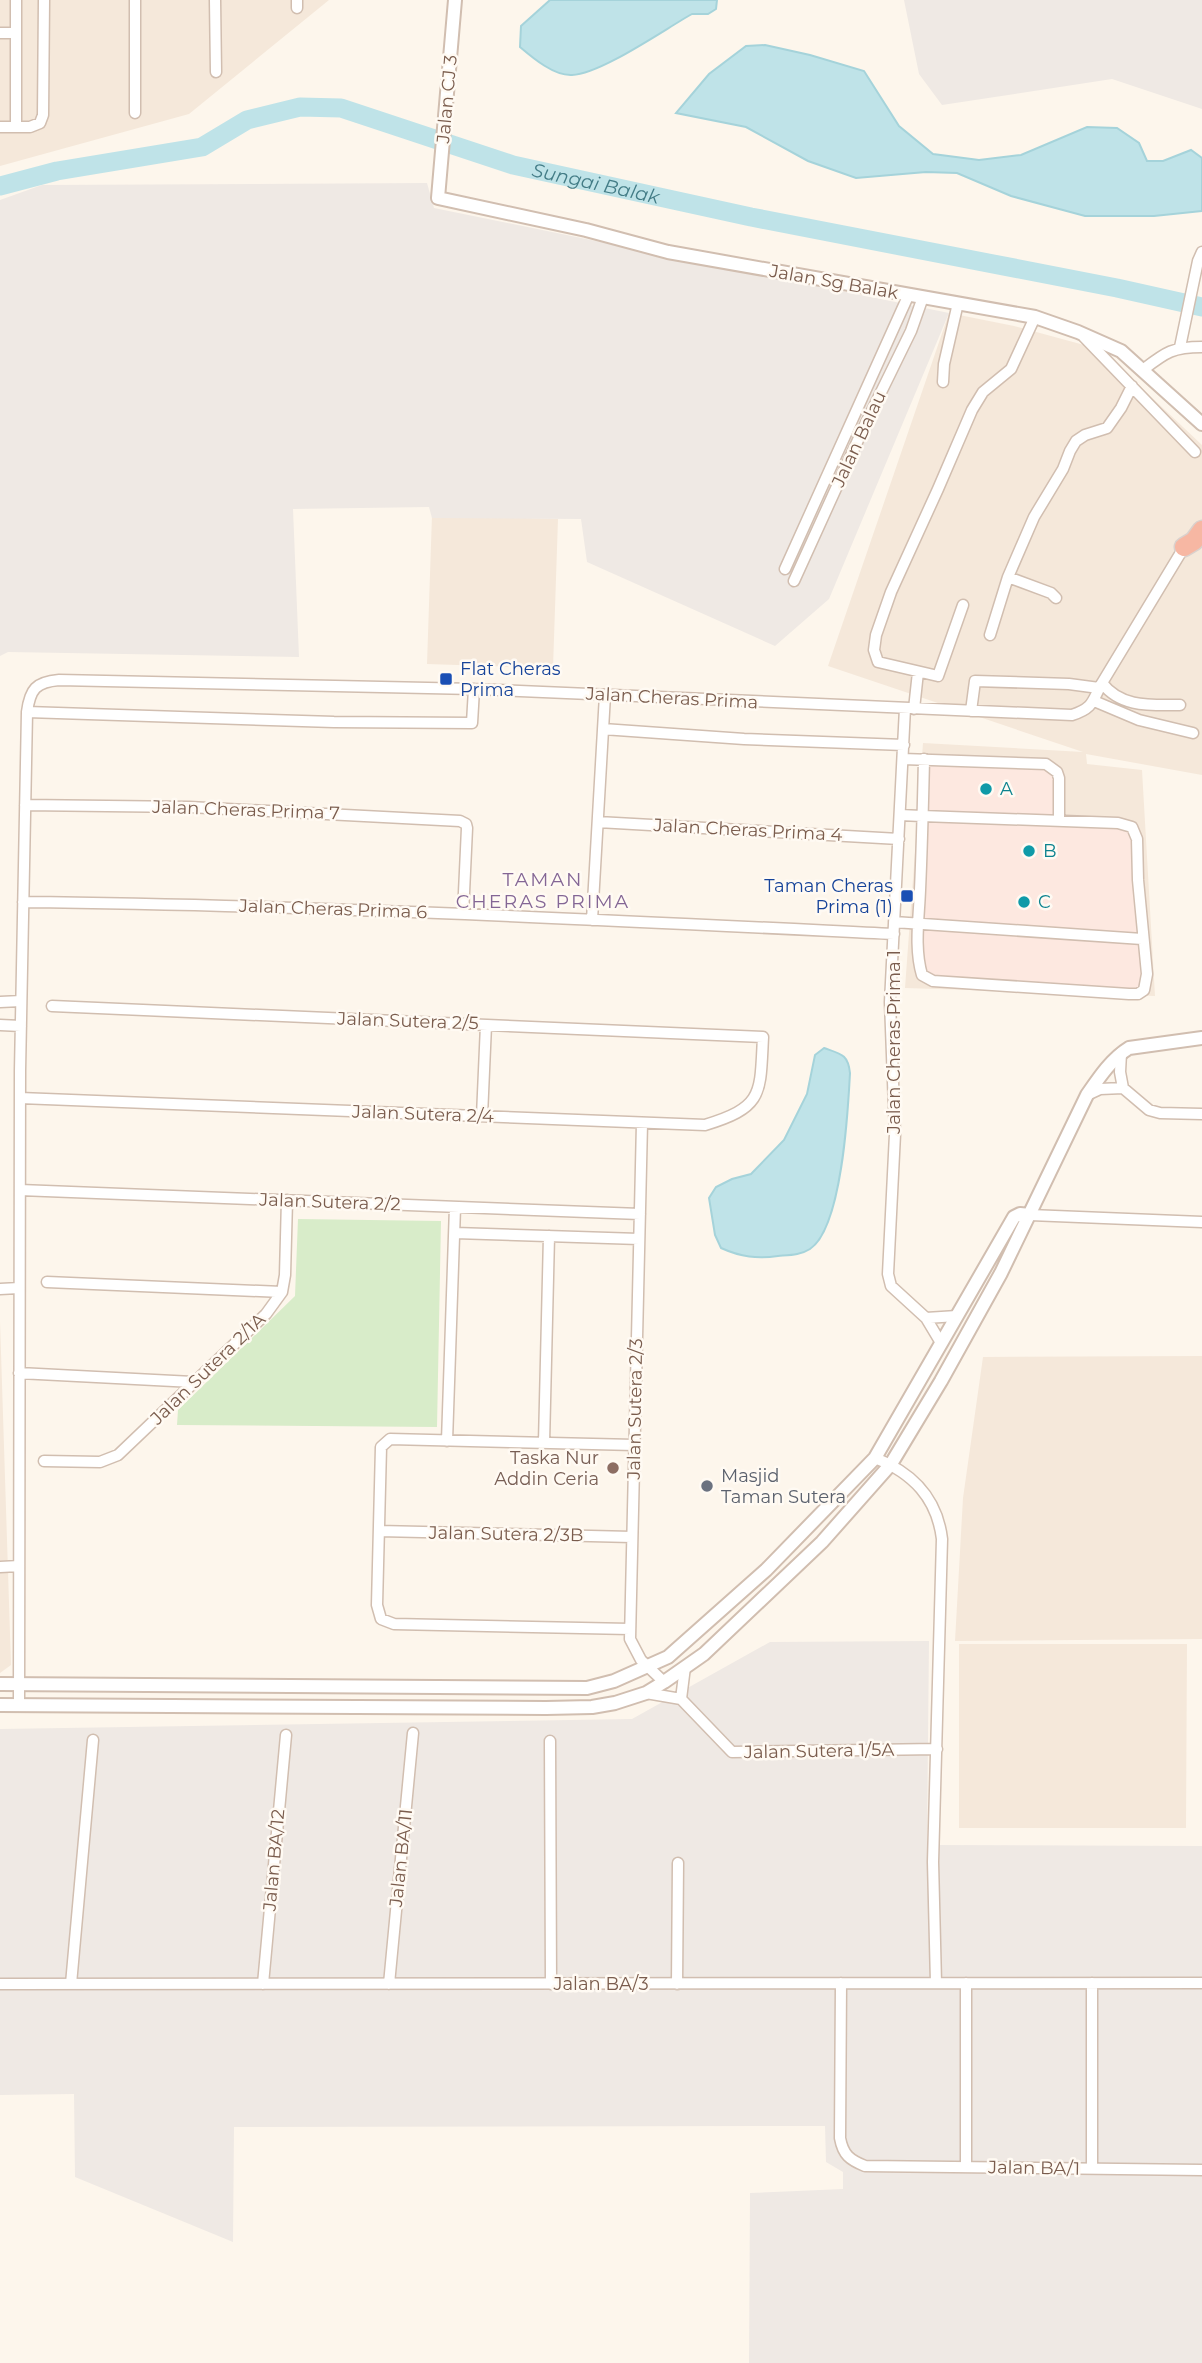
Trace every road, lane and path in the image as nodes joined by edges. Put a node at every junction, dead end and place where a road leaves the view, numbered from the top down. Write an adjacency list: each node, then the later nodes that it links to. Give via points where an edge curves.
1 (16, 0): 7 (street)
2 (44, 0): 11 (street, via 43,116 40,123)
3 (135, 0): 9 (street)
4 (215, 0): 8 (street)
5 (455, 0): 12 (street, Jalan CJ 3)
6 (0, 33): 7 (street)
7 (16, 33): 11 (street)
8 (216, 72)
9 (135, 113)
10 (0, 127): 11 (street)
11 (16, 127)
12 (438, 198): 14 (street, Jalan Sg Balak, via 668,252)
13 (1200, 256): 19 (street)
14 (909, 294): 15 (street, Jalan Sg Balak); 29 (street)
15 (923, 297): 16 (street, Jalan Sg Balak); 31 (street, Jalan Balau)
16 (958, 303): 17 (street, Jalan Sg Balak); 22 (street)
17 (1035, 317): 18 (street, Jalan Sg Balak); 35 (street, via 1011,369 983,392 972,410 876,635 878,662)
18 (1078, 332): 21 (street, Jalan Sg Balak, via 1121,351); 23 (street)
19 (1180, 347): 20 (street); 21 (street)
20 (1202, 347)
21 (1144, 369): 24 (street, Jalan Sg Balak)
22 (943, 382)
23 (1132, 386): 25 (street); 30 (street, via 1107,428 1076,441 1034,517)
24 (1202, 424)
25 (1195, 452)
26 (1202, 517): 28 (street)
27 (1202, 530): 28 (highway)
28 (1184, 547): 36 (street)
29 (785, 569)
30 (1008, 578): 32 (street); 34 (street)
31 (794, 580)
32 (1056, 598)
33 (963, 605): 35 (street, via 938,677)
34 (990, 635)
35 (918, 675): 40 (street, Jalan Cheras Prima 1)
36 (1100, 686): 39 (street); 41 (street, via 1126,702); 42 (street, via 975,681)
37 (474, 690): 38 (street, Jalan Cheras Prima); 43 (street, Jalan Cheras Prima, via 59,680 35,688); 43 (street, via 472,723)
38 (606, 695): 40 (street, Jalan Cheras Prima); 44 (street)
39 (1094, 701): 42 (street, Jalan Cheras Prima, via 1072,715); 45 (street, via 1139,720)
40 (911, 705): 42 (street, Jalan Cheras Prima); 46 (street, Jalan Cheras Prima 1)
41 (1180, 705)
42 (971, 711)
43 (27, 712): 49 (street)
44 (603, 729): 46 (street); 53 (street)
45 (1193, 733)
46 (904, 745): 48 (street, Jalan Cheras Prima 1)
47 (924, 759): 48 (street); 51 (street); 52 (street, via 1046,764 1059,778)
48 (903, 760): 50 (street, Jalan Cheras Prima 1)
49 (25, 805): 55 (street); 56 (street, Jalan Cheras Prima 7, via 188,807 460,821 466,824)
50 (900, 815): 51 (street); 54 (street, Jalan Cheras Prima 1)
51 (922, 816): 52 (street); 59 (street)
52 (1059, 821): 61 (street, via 1132,827 1137,839)
53 (598, 822): 54 (street, Jalan Cheras Prima 4); 57 (street)
54 (899, 839): 58 (street, Jalan Cheras Prima 1)
55 (23, 902): 56 (street, Jalan Cheras Prima 6); 62 (street)
56 (463, 914): 57 (street, Jalan Cheras Prima 6)
57 (592, 920): 60 (street, Jalan Cheras Prima 6)
58 (894, 922): 59 (street); 60 (street, Jalan Cheras Prima 1)
59 (919, 923): 61 (street); 61 (street, via 916,957 922,975 933,981 1138,994 1147,983)
60 (894, 934): 91 (street, Jalan Cheras Prima 1, via 890,1002 895,1134 888,1274 891,1286)
61 (1142, 939)
62 (21, 1001): 63 (street); 67 (street)
63 (0, 1002)
64 (52, 1006): 66 (street, Jalan Sutera 2/5)
65 (0, 1025): 67 (street)
66 (486, 1025): 68 (street, Jalan Sutera 2/5); 75 (street)
67 (21, 1026): 73 (street)
68 (763, 1037): 76 (street, Jalan Sutera 2/4, via 761,1080 746,1108 705,1125)
69 (1202, 1038): 70 (street)
70 (1121, 1053): 71 (street); 72 (street)
71 (1123, 1088): 72 (street, via 1100,1089); 74 (street, via 1149,1110)
72 (1087, 1096): 81 (street)
73 (20, 1098): 75 (street, Jalan Sutera 2/4); 77 (street)
74 (1202, 1114)
75 (482, 1116): 76 (street, Jalan Sutera 2/4)
76 (642, 1123): 80 (street, Jalan Sutera 2/3)
77 (20, 1190): 78 (street, Jalan Sutera 2/2); 87 (street)
78 (287, 1200): 79 (street, Jalan Sutera 2/2); 89 (street)
79 (455, 1207): 80 (street, Jalan Sutera 2/2); 83 (street)
80 (640, 1214): 85 (street, Jalan Sutera 2/3)
81 (1030, 1215): 82 (street); 90 (street, via 1014,1217); 100 (street)
82 (1202, 1222)
83 (454, 1233): 84 (street); 95 (street)
84 (549, 1236): 85 (street); 96 (street)
85 (639, 1239): 97 (street, Jalan Sutera 2/3)
86 (47, 1282): 89 (street)
87 (19, 1288): 88 (street); 93 (street)
88 (0, 1289)
89 (282, 1292): 94 (street, Jalan Sutera 2/1A, via 266,1314)
90 (957, 1316): 91 (street); 92 (street)
91 (926, 1318): 92 (street, Jalan Cheras Prima 1)
92 (941, 1343): 98 (street)
93 (19, 1373): 94 (street); 103 (street)
94 (193, 1382): 99 (street, Jalan Sutera 2/1A, via 109,1460)
95 (447, 1441): 96 (street); 101 (street, via 390,1439 381,1447)
96 (544, 1443): 97 (street)
97 (635, 1445): 102 (street, Jalan Sutera 2/3)
98 (875, 1458): 100 (street); 106 (street, via 736,1598 668,1657)
99 (44, 1461)
100 (891, 1464): 107 (street, via 822,1542 705,1654); 119 (street, via 924,1490 940,1521)
101 (379, 1531): 102 (street, Jalan Sutera 2/3B); 105 (street, via 377,1605 382,1619 394,1624)
102 (632, 1537): 105 (street, Jalan Sutera 2/3)
103 (19, 1566): 104 (street); 110 (street)
104 (0, 1567)
105 (630, 1629): 106 (street, Jalan Sutera 2/3, via 633,1649)
106 (648, 1667): 108 (street, Jalan Sutera 2/3); 110 (street, via 587,1688)
107 (685, 1667): 108 (street); 112 (street)
108 (664, 1682): 111 (street)
109 (0, 1684): 110 (street)
110 (19, 1684): 114 (street)
111 (646, 1693): 112 (street); 114 (street, via 592,1707 546,1708)
112 (681, 1699): 119 (street, Jalan Sutera 1/5A, via 732,1752)
113 (0, 1705): 114 (street)
114 (19, 1705)
115 (413, 1733): 129 (street, Jalan BA/11)
116 (286, 1735): 128 (street, Jalan BA/12)
117 (93, 1740): 127 (street)
118 (550, 1741): 130 (street)
119 (937, 1749): 122 (street, via 933,1862)
120 (678, 1863): 131 (street)
121 (841, 1983): 122 (street, Jalan BA/3); 131 (street, Jalan BA/3); 132 (street, Jalan BA/1, via 842,2151 865,2166)
122 (936, 1983): 123 (street, Jalan BA/3)
123 (967, 1983): 124 (street, Jalan BA/3); 132 (street)
124 (1092, 1983): 125 (street, Jalan BA/3); 133 (street)
125 (1202, 1983)
126 (0, 1984): 127 (street, Jalan BA/3)
127 (71, 1984): 128 (street, Jalan BA/3)
128 (263, 1984): 129 (street, Jalan BA/3)
129 (388, 1984): 130 (street, Jalan BA/3)
130 (551, 1984): 131 (street, Jalan BA/3)
131 (677, 1984)
132 (966, 2167): 133 (street, Jalan BA/1)
133 (1092, 2168): 134 (street, Jalan BA/1)
134 (1202, 2170)

